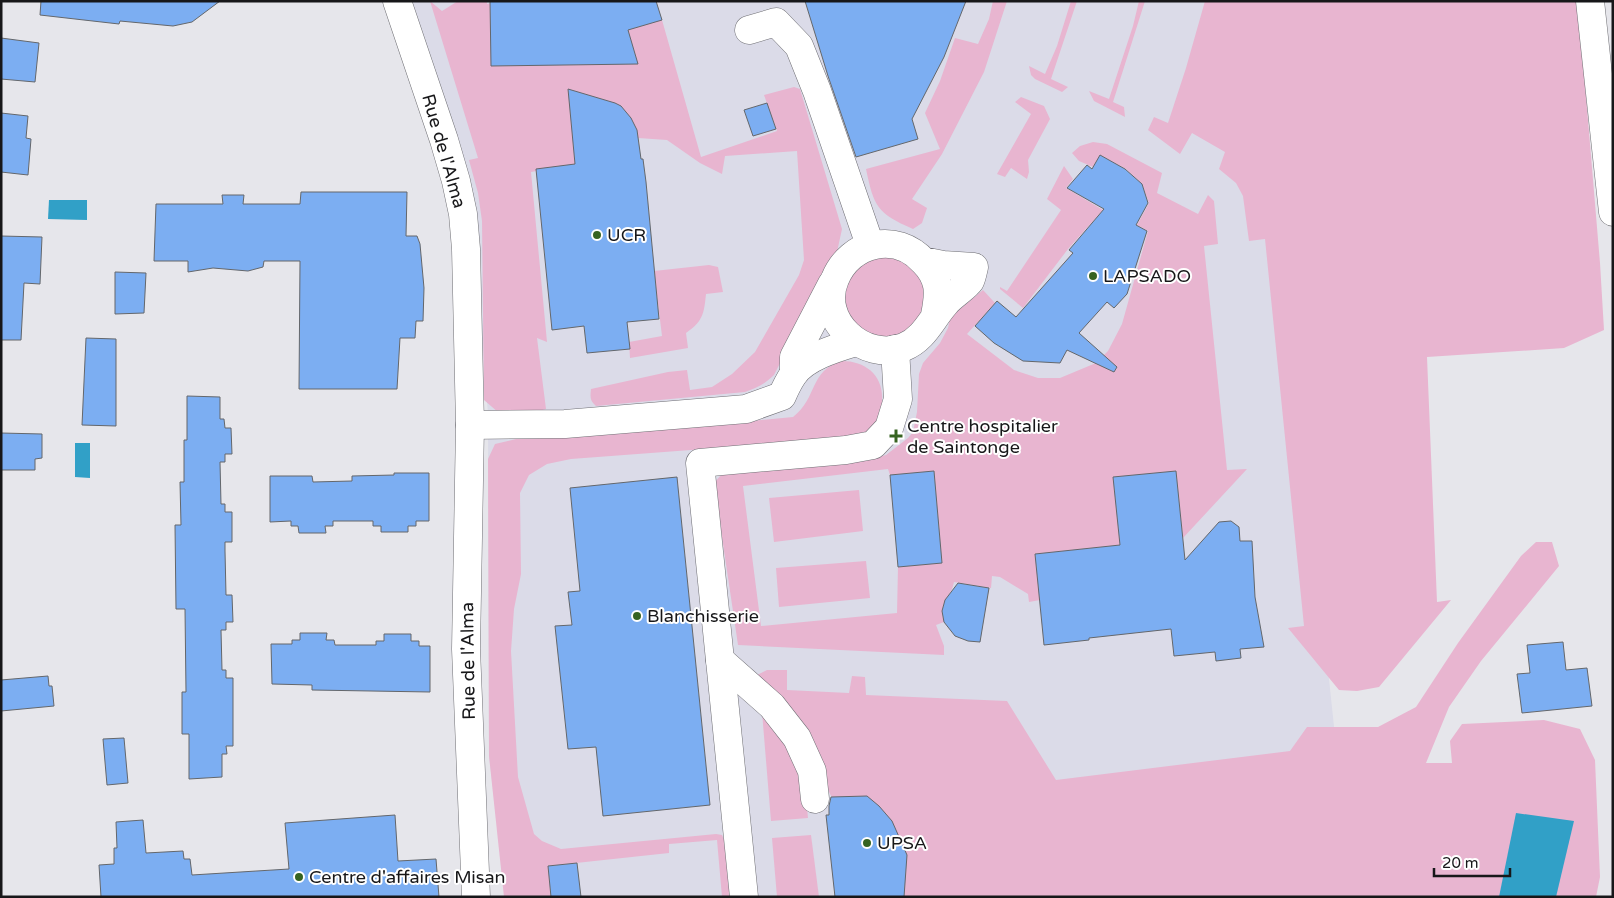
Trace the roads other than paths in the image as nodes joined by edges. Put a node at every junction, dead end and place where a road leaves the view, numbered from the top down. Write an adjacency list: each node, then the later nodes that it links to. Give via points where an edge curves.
1 (397, 1): 12 (street, Rue de l'Alma, via 444,140 463,214)
2 (1590, 1): 4 (street)
3 (749, 30): 5 (street, via 776,22 799,46)
4 (1613, 212)
5 (870, 246): 6 (street, via 888,244 904,247); 7 (street, via 854,253 842,265)
6 (924, 261): 8 (street, via 936,284 938,300); 8 (street, via 974,267 969,282 952,295)
7 (834, 281): 9 (street, via 831,299 835,316); 11 (street, via 794,356)
8 (935, 315): 10 (street, via 917,340)
9 (856, 342): 10 (street, via 871,349); 11 (street, via 828,350)
10 (895, 349): 13 (street, via 898,399 889,428 873,445 700,463)
11 (794, 373): 12 (street, via 782,396 746,410 566,424)
12 (470, 425): 15 (street, Rue de l'Alma, via 466,649)
13 (720, 660): 14 (street, via 772,706 797,738 812,771); 16 (street)
14 (815, 800)
15 (476, 897)
16 (744, 897)

